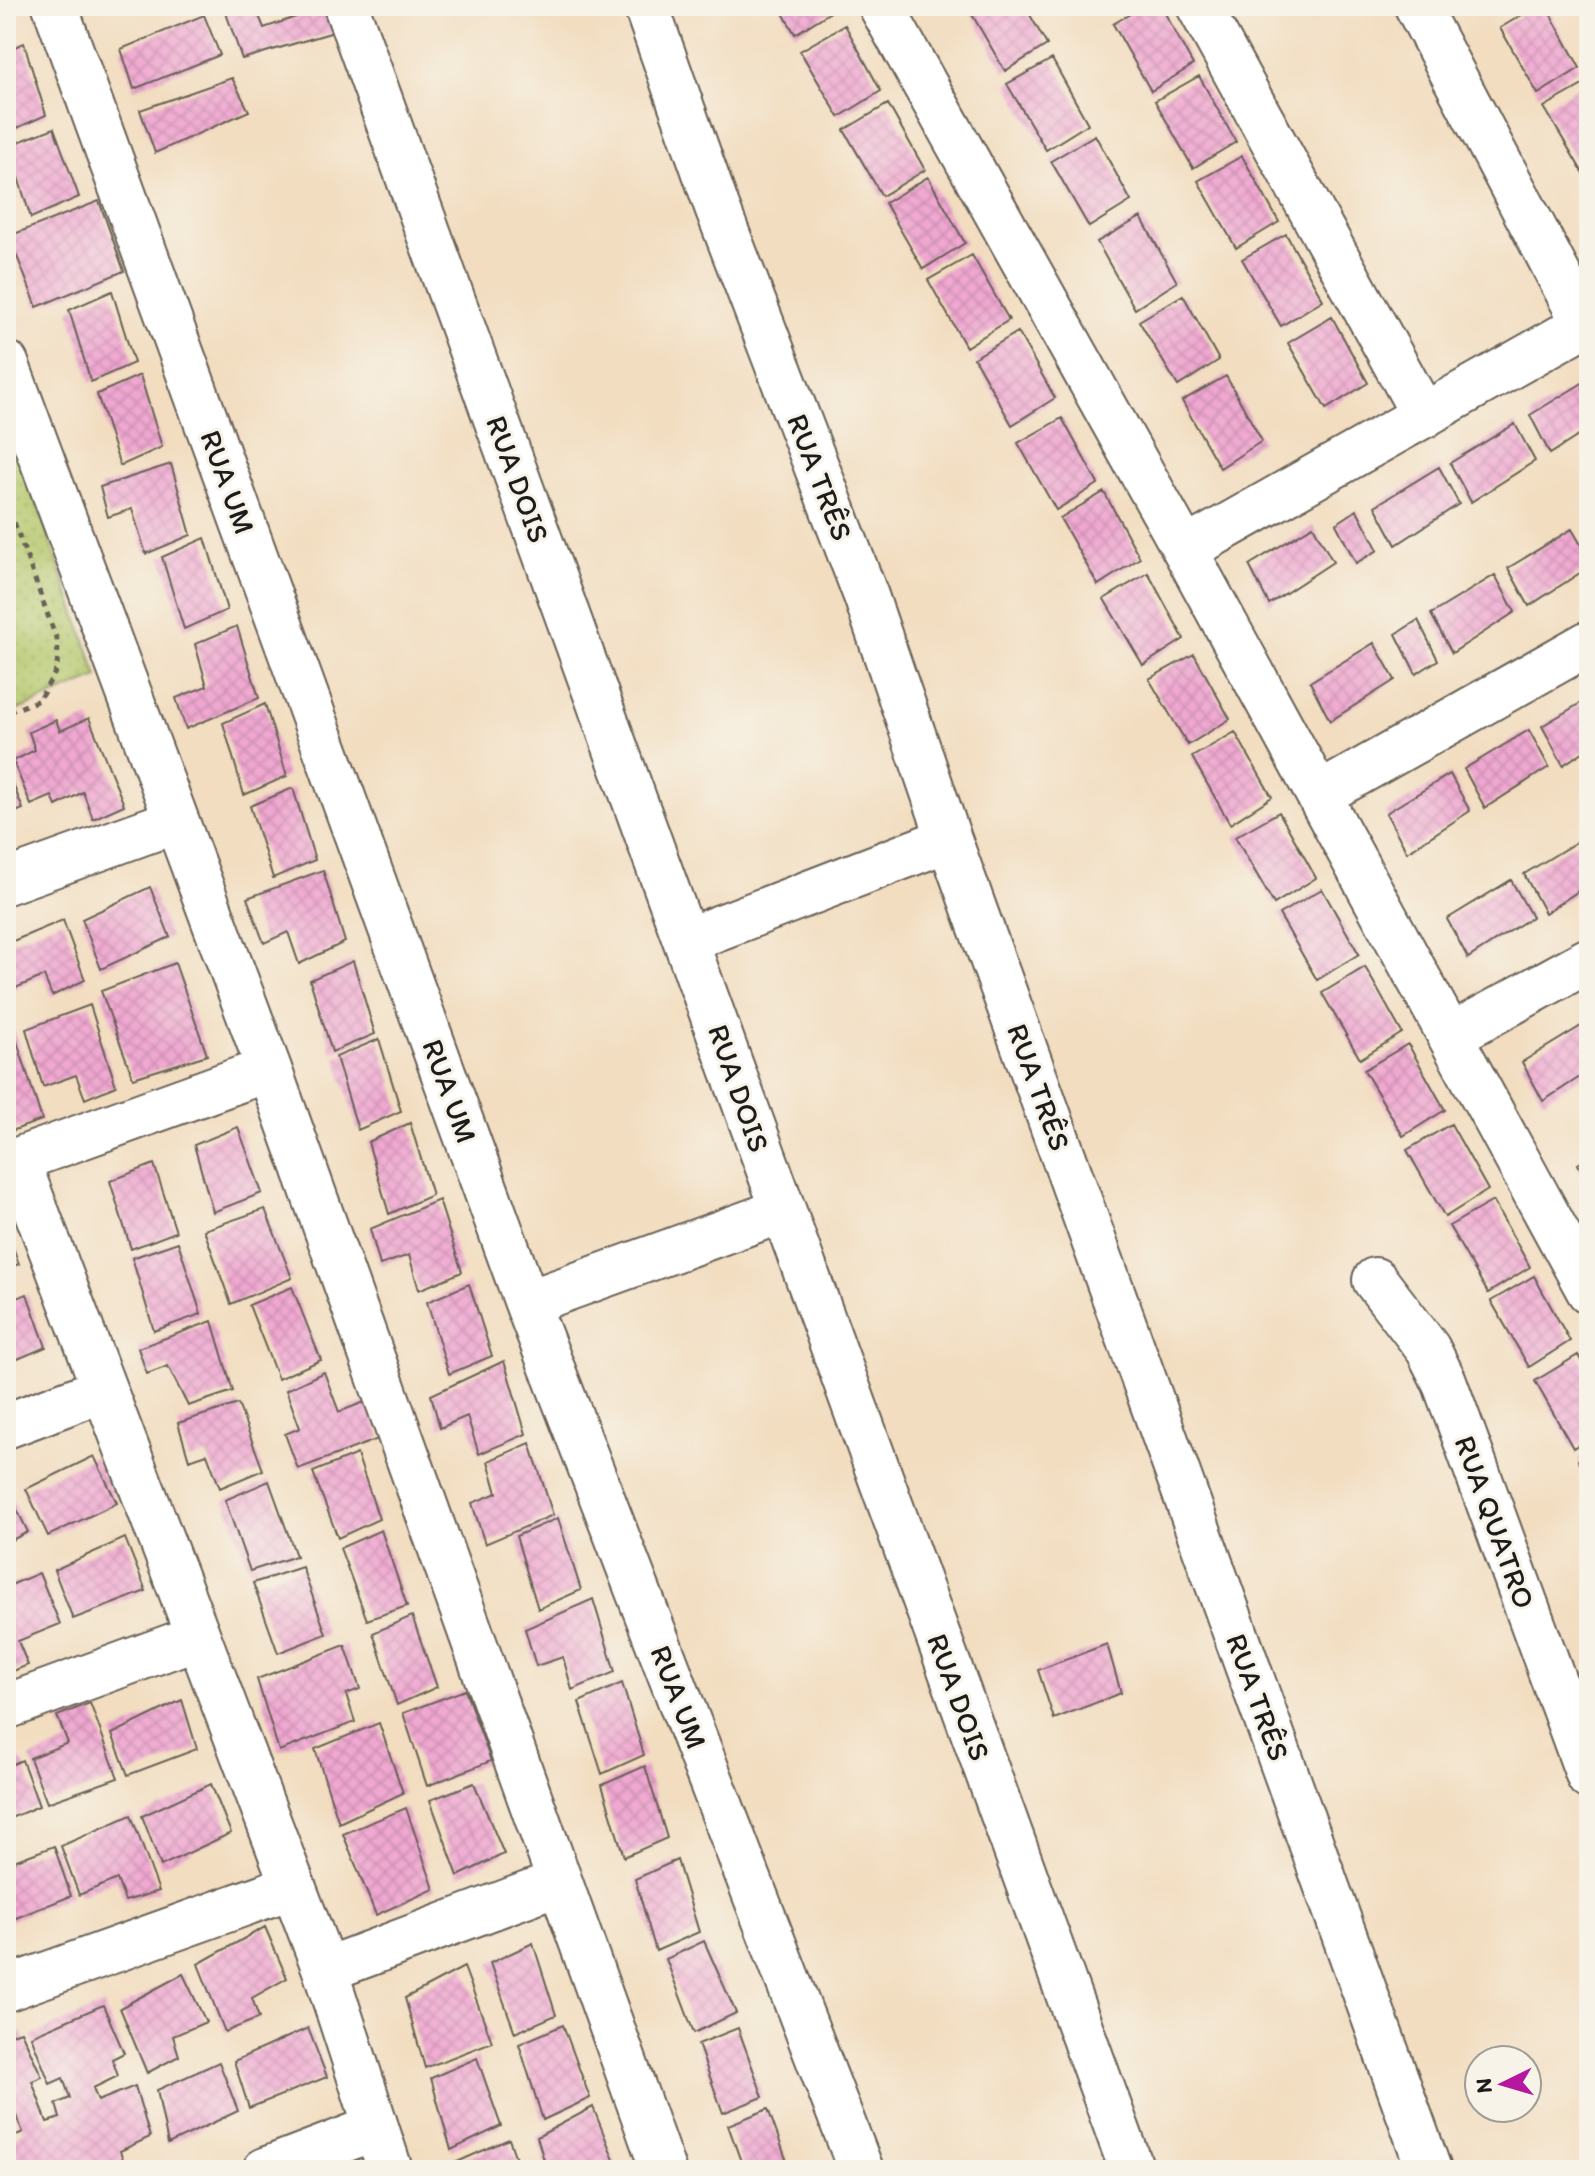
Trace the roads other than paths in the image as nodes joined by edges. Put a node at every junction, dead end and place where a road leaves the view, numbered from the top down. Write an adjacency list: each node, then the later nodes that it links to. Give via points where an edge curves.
1 (55, 6): 24 (street, RUA UM)
2 (346, 6): 16 (street, RUA DOIS)
3 (646, 6): 14 (street, RUA TRÊS, via 866,596)
4 (881, 6): 10 (street)
5 (1199, 6): 9 (street)
6 (1417, 6): 7 (street)
7 (1587, 324): 9 (street)
8 (6, 363): 13 (street)
9 (1424, 416): 10 (street)
10 (1185, 550): 12 (street)
11 (1589, 643): 12 (street)
12 (1319, 795): 18 (street)
13 (175, 821): 15 (street); 19 (street)
14 (949, 839): 16 (street); 40 (street, RUA TRÊS)
15 (6, 882)
16 (687, 940): 21 (street, RUA DOIS)
17 (1589, 960): 18 (street)
18 (1450, 1036): 22 (street)
19 (269, 1069): 20 (street); 30 (street)
20 (11, 1162): 25 (street)
21 (781, 1211): 24 (street); 39 (street, RUA DOIS)
22 (1586, 1278)
23 (1375, 1280): 29 (street, RUA QUATRO, via 1412,1327 1444,1381)
24 (527, 1303): 38 (street, RUA UM)
25 (104, 1389): 26 (street); 27 (street)
26 (6, 1426)
27 (197, 1637): 28 (street); 31 (street)
28 (6, 1707)
29 (1589, 1777)
30 (560, 1882): 32 (street); 37 (street)
31 (293, 1886): 32 (street); 33 (street)
32 (325, 1970): 34 (street)
33 (6, 1989)
34 (375, 2128): 35 (street); 36 (street)
35 (265, 2170)
36 (390, 2170)
37 (663, 2170)
38 (861, 2170)
39 (1132, 2170)
40 (1429, 2170)

